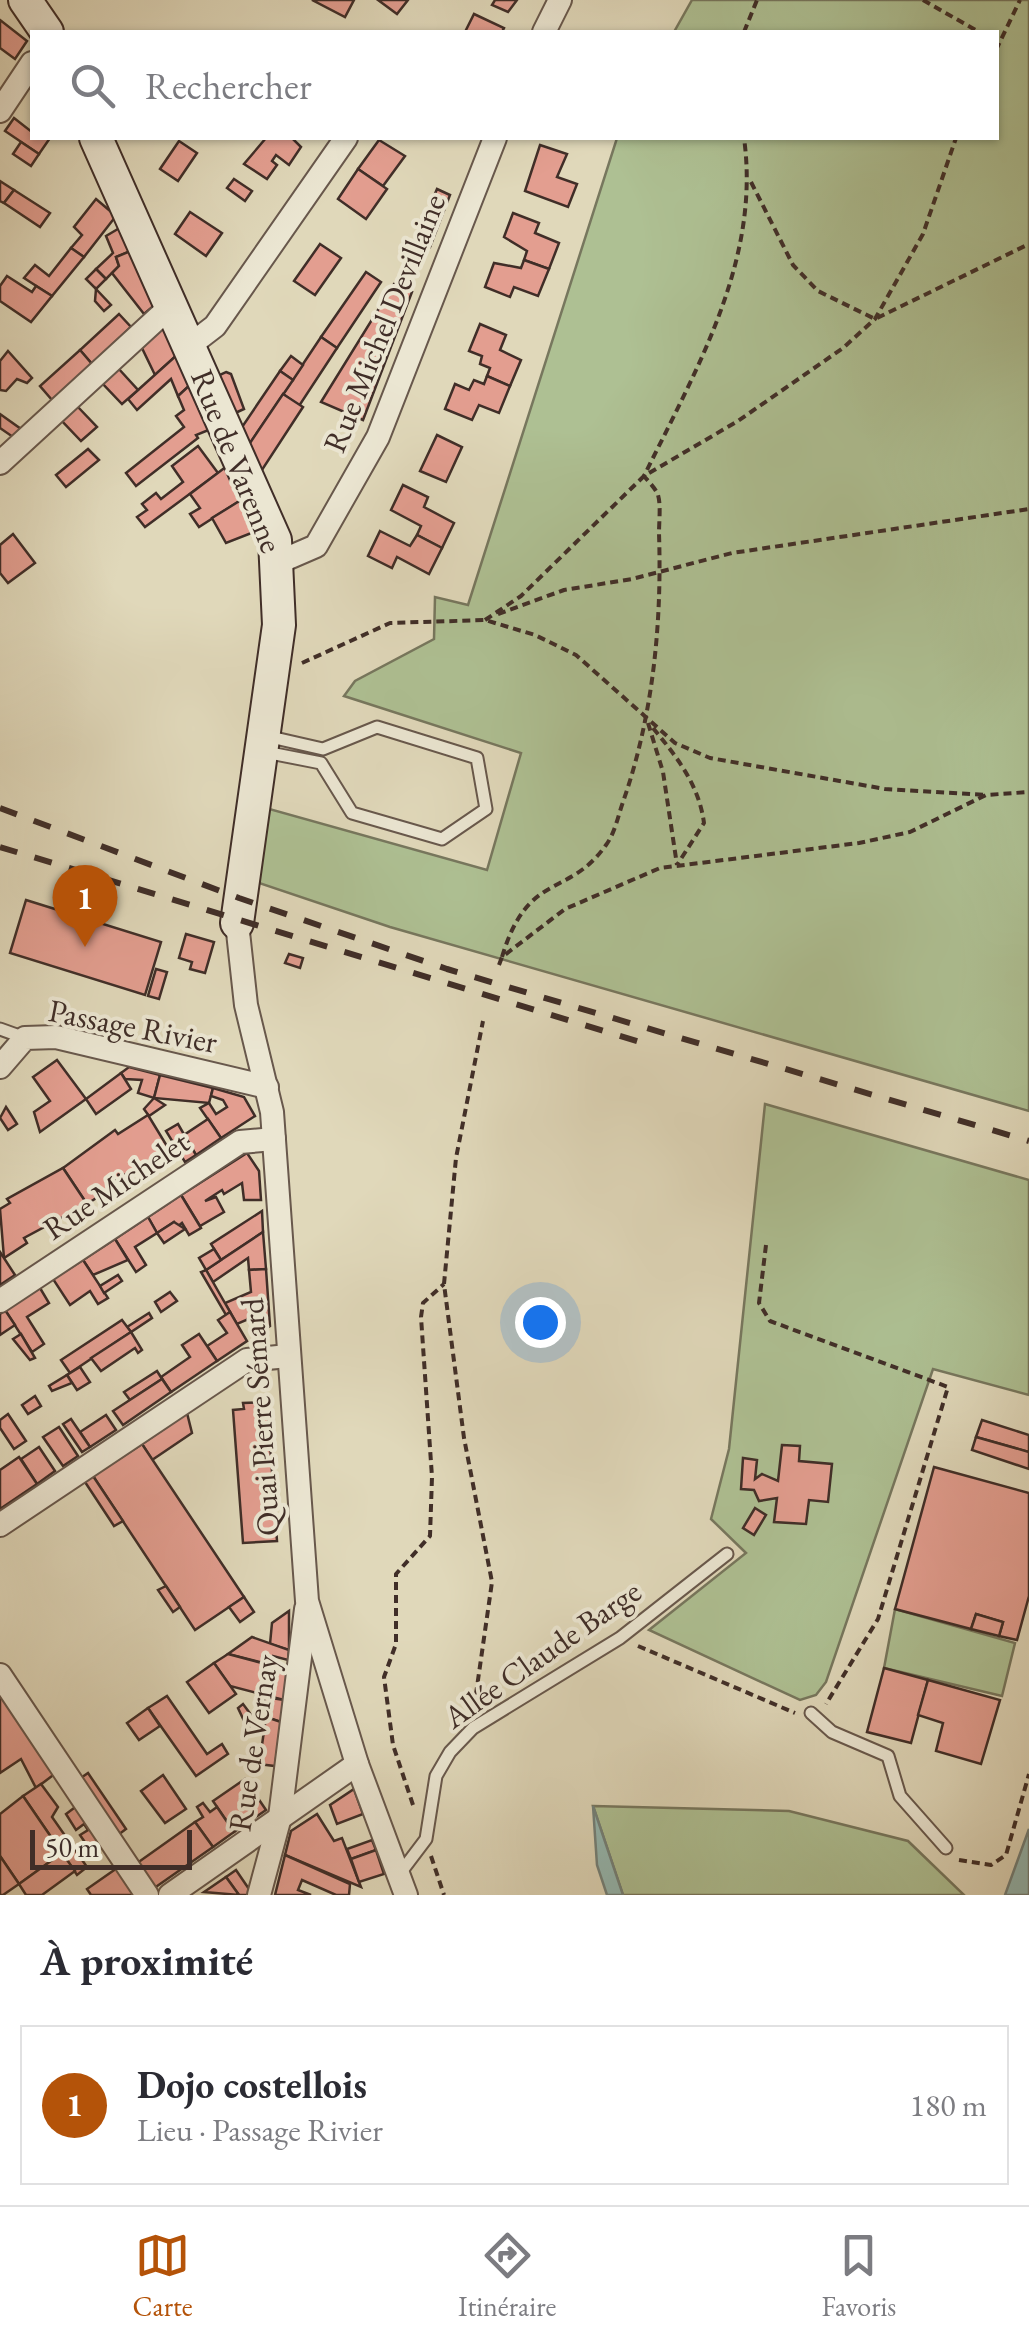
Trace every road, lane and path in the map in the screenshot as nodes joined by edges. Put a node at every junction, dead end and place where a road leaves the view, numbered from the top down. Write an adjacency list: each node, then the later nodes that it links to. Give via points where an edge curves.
1 (26, 0): 6 (street)
2 (560, 0): 7 (street)
3 (757, 0): 8 (path)
4 (923, 0): 9 (path)
5 (1020, 0): 10 (path)
6 (46, 30)
7 (545, 30)
8 (745, 30)
9 (976, 30)
10 (999, 39)
11 (30, 66): 12 (street)
12 (0, 111)
13 (97, 140): 20 (street, Rue de Varenne)
14 (345, 140): 22 (street, via 214,326)
15 (494, 140): 26 (street, Rue Michel Devillaine, via 378,436 316,546)
16 (744, 140): 18 (path)
17 (955, 140): 21 (path, via 923,234)
18 (750, 180): 21 (path, via 793,266 818,291); 24 (path, via 740,257 703,354)
19 (1029, 244): 21 (path)
20 (172, 305): 22 (street, Rue de Varenne); 23 (street)
21 (875, 319): 24 (path, via 738,421)
22 (190, 346): 26 (street, Rue de Varenne)
23 (0, 463)
24 (644, 476): 27 (path, via 658,495); 28 (path, via 520,596)
25 (1029, 509): 27 (path, via 822,538)
26 (279, 562): 29 (street, Rue de Varenne)
27 (660, 572): 28 (path, via 564,590); 30 (path)
28 (485, 620): 29 (path, via 390,623 311,662); 30 (path, via 576,655)
29 (274, 662): 31 (street, Rue de Varenne)
30 (646, 720): 35 (path, via 674,743 764,771); 36 (path, via 663,772); 36 (path, via 682,762 702,802 704,823); 38 (path, via 610,840 586,866 527,903 512,922)
31 (262, 743): 32 (lane); 33 (lane, via 321,763); 37 (street, Rue de Varenne)
32 (338, 746): 33 (lane); 33 (lane, via 376,726 477,758 486,808 442,839 352,812)
33 (328, 776)
34 (1029, 792): 35 (path)
35 (986, 795): 36 (path, via 910,832 859,844)
36 (677, 865): 38 (path, via 594,894)
37 (237, 923): 44 (street, Quai Pierre Sémard, via 246,1005)
38 (502, 957): 39 (path)
39 (498, 965)
40 (483, 1020): 47 (path, via 456,1158)
41 (0, 1029): 42 (lane)
42 (26, 1038): 43 (street, Passage Rivier); 44 (street, Passage Rivier, via 56,1037)
43 (0, 1067)
44 (267, 1087): 45 (street, Quai Pierre Sémard)
45 (274, 1139): 48 (street, Rue Michelet, via 240,1142); 49 (street, Quai Pierre Sémard)
46 (766, 1244): 55 (path, via 758,1302 770,1321 948,1388 878,1619 826,1705)
47 (444, 1284): 56 (path, via 492,1582); 60 (path, via 423,1304 422,1317 430,1536 396,1574 396,1644 384,1677 393,1744)
48 (0, 1301)
49 (288, 1356): 50 (street, via 247,1360); 52 (street, Quai Pierre Sémard)
50 (0, 1524)
51 (727, 1554): 53 (lane, Allée Claude Barge)
52 (306, 1601): 57 (street, Quai Pierre Sémard); 59 (street, Rue de Vernay)
53 (620, 1638): 55 (path, via 797,1714); 56 (lane, Allée Claude Barge)
54 (0, 1676): 63 (street)
55 (811, 1714): 61 (lane, via 832,1732 888,1756 900,1796)
56 (473, 1728): 60 (lane, Allée Claude Barge, via 436,1776)
57 (357, 1764): 59 (street); 62 (street, Quai Pierre Sémard)
58 (1029, 1774): 61 (path, via 1006,1855 991,1865 976,1864 961,1862)
59 (280, 1817): 64 (street); 65 (street, Rue de Vernay)
60 (426, 1839): 62 (lane, Allée Claude Barge); 66 (path)
61 (946, 1848)
62 (402, 1886)
63 (147, 1895)
64 (170, 1895)
65 (260, 1895)
66 (444, 1895)

